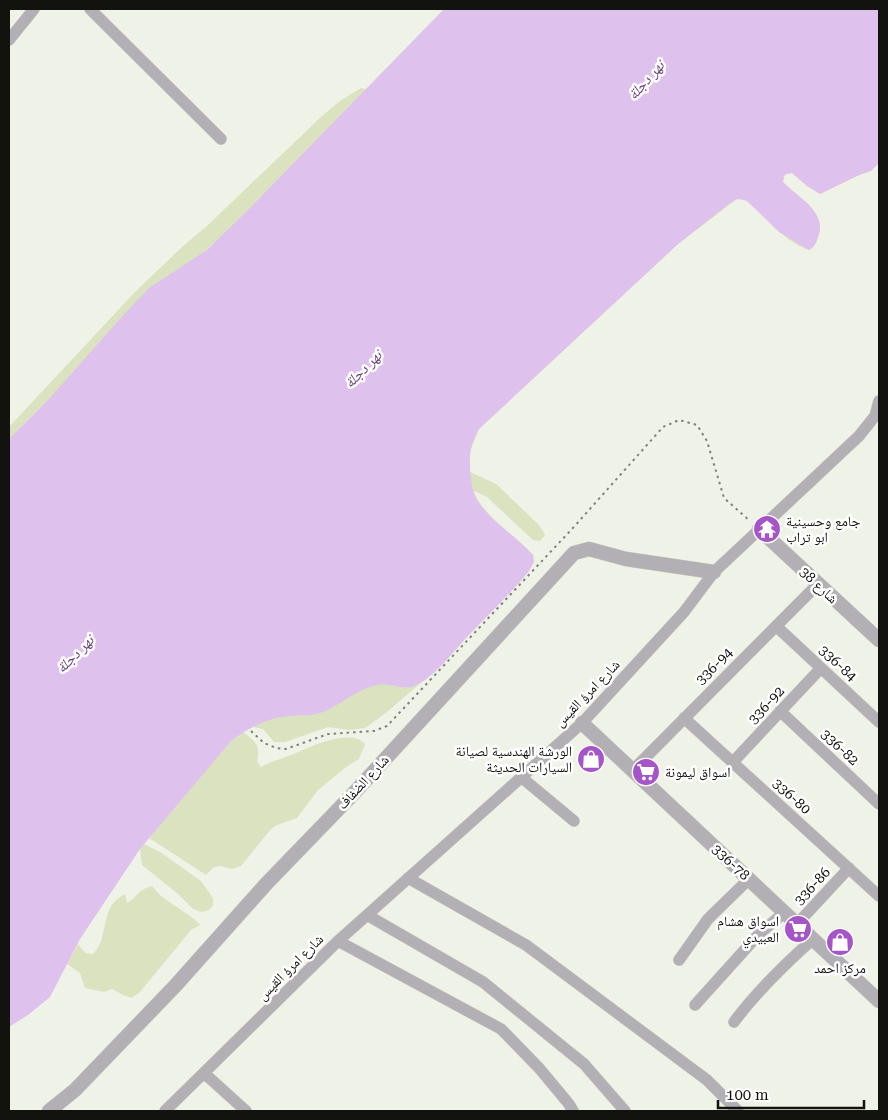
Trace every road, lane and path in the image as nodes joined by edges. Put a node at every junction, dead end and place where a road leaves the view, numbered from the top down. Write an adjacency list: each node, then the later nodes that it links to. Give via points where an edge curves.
1 (34, 9): 3 (street)
2 (90, 9): 4 (street)
3 (9, 40)
4 (221, 139)
5 (879, 401): 6 (street, شارع امرؤ القيس, via 874,416 859,436)
6 (759, 529): 7 (street, شارع امرؤ القيس); 8 (street, شارع 38); 16 (path, via 724,498 707,441 697,425 679,420 664,427 387,726 374,731 328,734 286,749 264,743)
7 (714, 572): 15 (street, شارع امرؤ القيس, via 684,612); 36 (street, شارع الضفاف, via 626,559 589,549 574,553 267,883 176,986 75,1090)
8 (818, 584): 9 (street, 336-94); 10 (street, شارع 38)
9 (776, 626): 11 (street, 336-84); 13 (street, 336-94)
10 (879, 640)
11 (821, 668): 12 (street, 336-92); 14 (street, 336-84)
12 (780, 711): 17 (street, 336-92); 20 (street, 336-82)
13 (684, 718): 17 (street, 336-80); 18 (street, 336-94)
14 (879, 722)
15 (582, 723): 18 (street, 336-78); 19 (street, شارع امرؤ القيس)
16 (251, 731)
17 (732, 762): 22 (street, 336-80)
18 (633, 770): 24 (street, 336-78)
19 (521, 777): 21 (street); 23 (street, شارع امرؤ القيس)
20 (879, 804)
21 (574, 821)
22 (849, 868): 25 (street, 336-80); 28 (street, 336-86)
23 (408, 878): 27 (street, شارع امرؤ القيس); 41 (street, via 526,945 707,1080)
24 (749, 879): 26 (street, 336-78); 31 (street, via 708,919)
25 (879, 896)
26 (785, 912): 28 (street, 336-78); 33 (street, via 759,934)
27 (367, 914): 30 (street, شارع امرؤ القيس); 40 (street, via 483,982 584,1064)
28 (797, 924): 29 (street, 336-78)
29 (813, 939): 32 (street, 336-78); 34 (street, via 754,996)
30 (338, 941): 35 (street, شارع امرؤ القيس); 39 (street, via 502,1029)
31 (678, 960)
32 (879, 1001)
33 (695, 1004)
34 (734, 1022)
35 (204, 1073): 37 (street, شارع امرؤ القيس); 38 (street)
36 (49, 1111)
37 (165, 1111)
38 (246, 1111)
39 (573, 1111)
40 (625, 1111)
41 (738, 1111)

